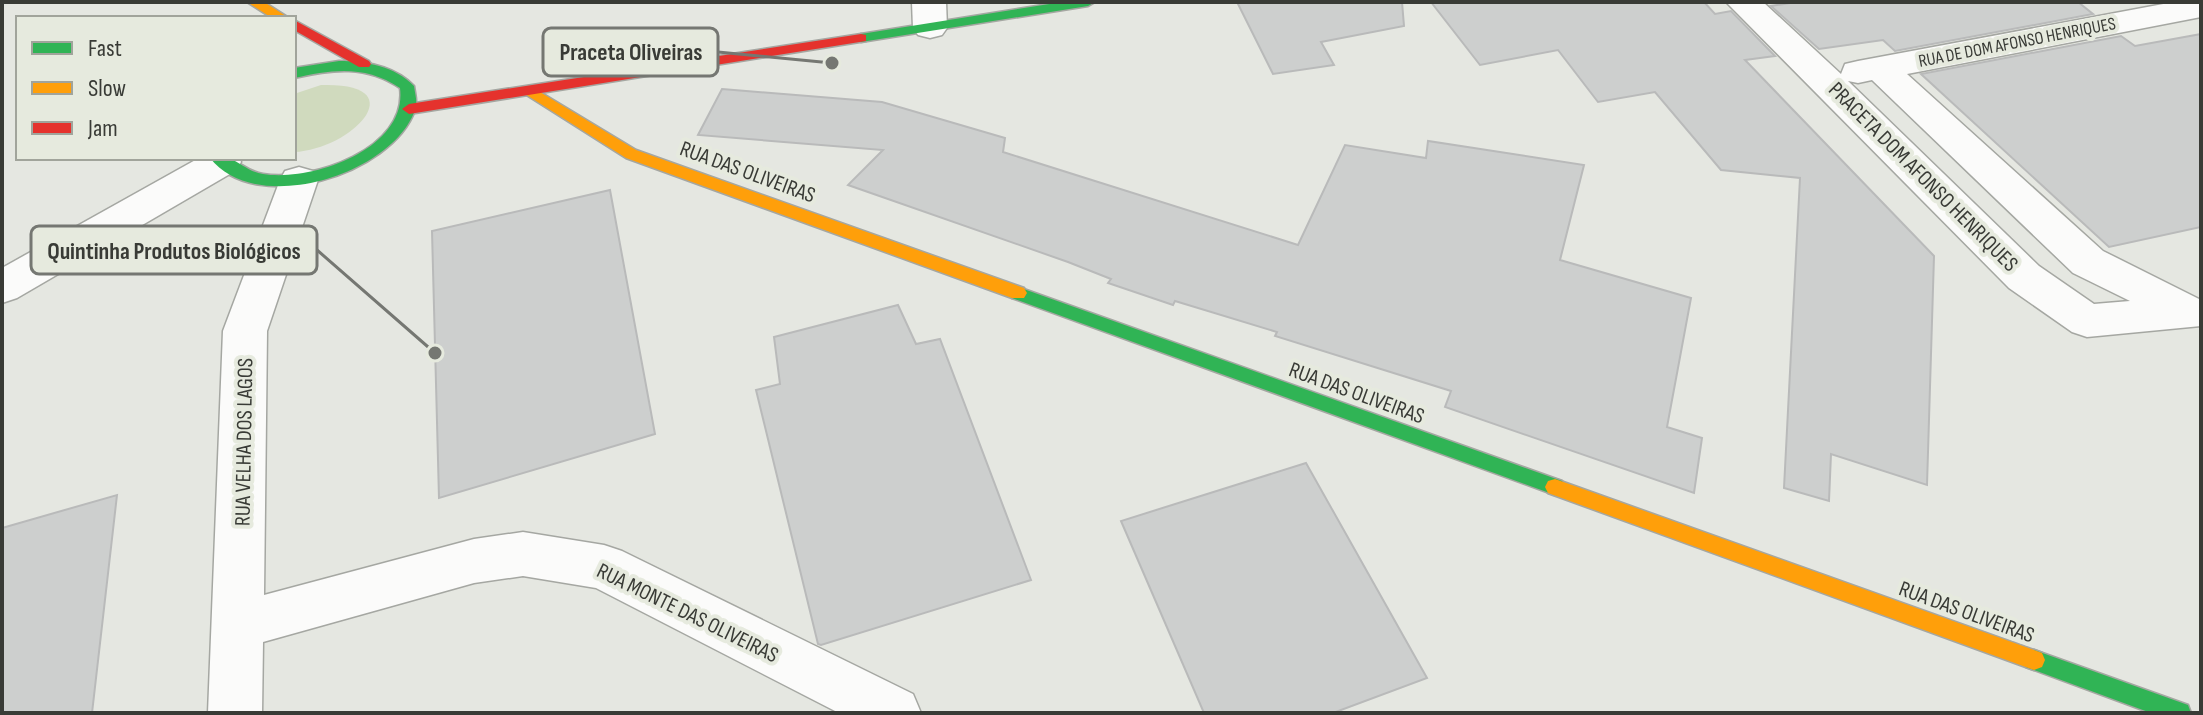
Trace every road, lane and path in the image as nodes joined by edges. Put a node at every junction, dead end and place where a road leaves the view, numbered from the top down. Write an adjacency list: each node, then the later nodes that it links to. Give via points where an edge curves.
1 (1088, 2): 4 (street)
2 (1743, 2): 9 (street)
3 (2201, 7): 7 (street, RUA DE DOM AFONSO HENRIQUES)
4 (930, 15): 10 (street)
5 (296, 25): 6 (street)
6 (364, 64): 8 (street); 11 (street, via 391,71 407,86)
7 (1880, 68): 9 (street, PRACETA DOM AFONSO HENRIQUES); 14 (street, PRACETA DOM AFONSO HENRIQUES)
8 (296, 73)
9 (1825, 78): 15 (street, PRACETA DOM AFONSO HENRIQUES)
10 (530, 91): 11 (street); 21 (street, RUA DAS OLIVEIRAS, via 631,154)
11 (409, 109): 13 (street, via 399,129 374,151 338,170)
12 (220, 160): 13 (street, via 232,172 261,181); 16 (street)
13 (299, 180): 18 (street, RUA VELHA DOS LAGOS, via 245,331)
14 (2088, 262): 15 (street, PRACETA DOM AFONSO HENRIQUES); 17 (street, PRACETA DOM AFONSO HENRIQUES)
15 (2024, 277): 17 (street, PRACETA DOM AFONSO HENRIQUES, via 2087,321)
16 (2, 287)
17 (2197, 311)
18 (239, 625): 19 (street, RUA VELHA DOS LAGOS); 20 (street, RUA MONTE DAS OLIVEIRAS, via 474,561 523,554 604,567)
19 (235, 713)
20 (894, 713)
21 (2180, 713)

